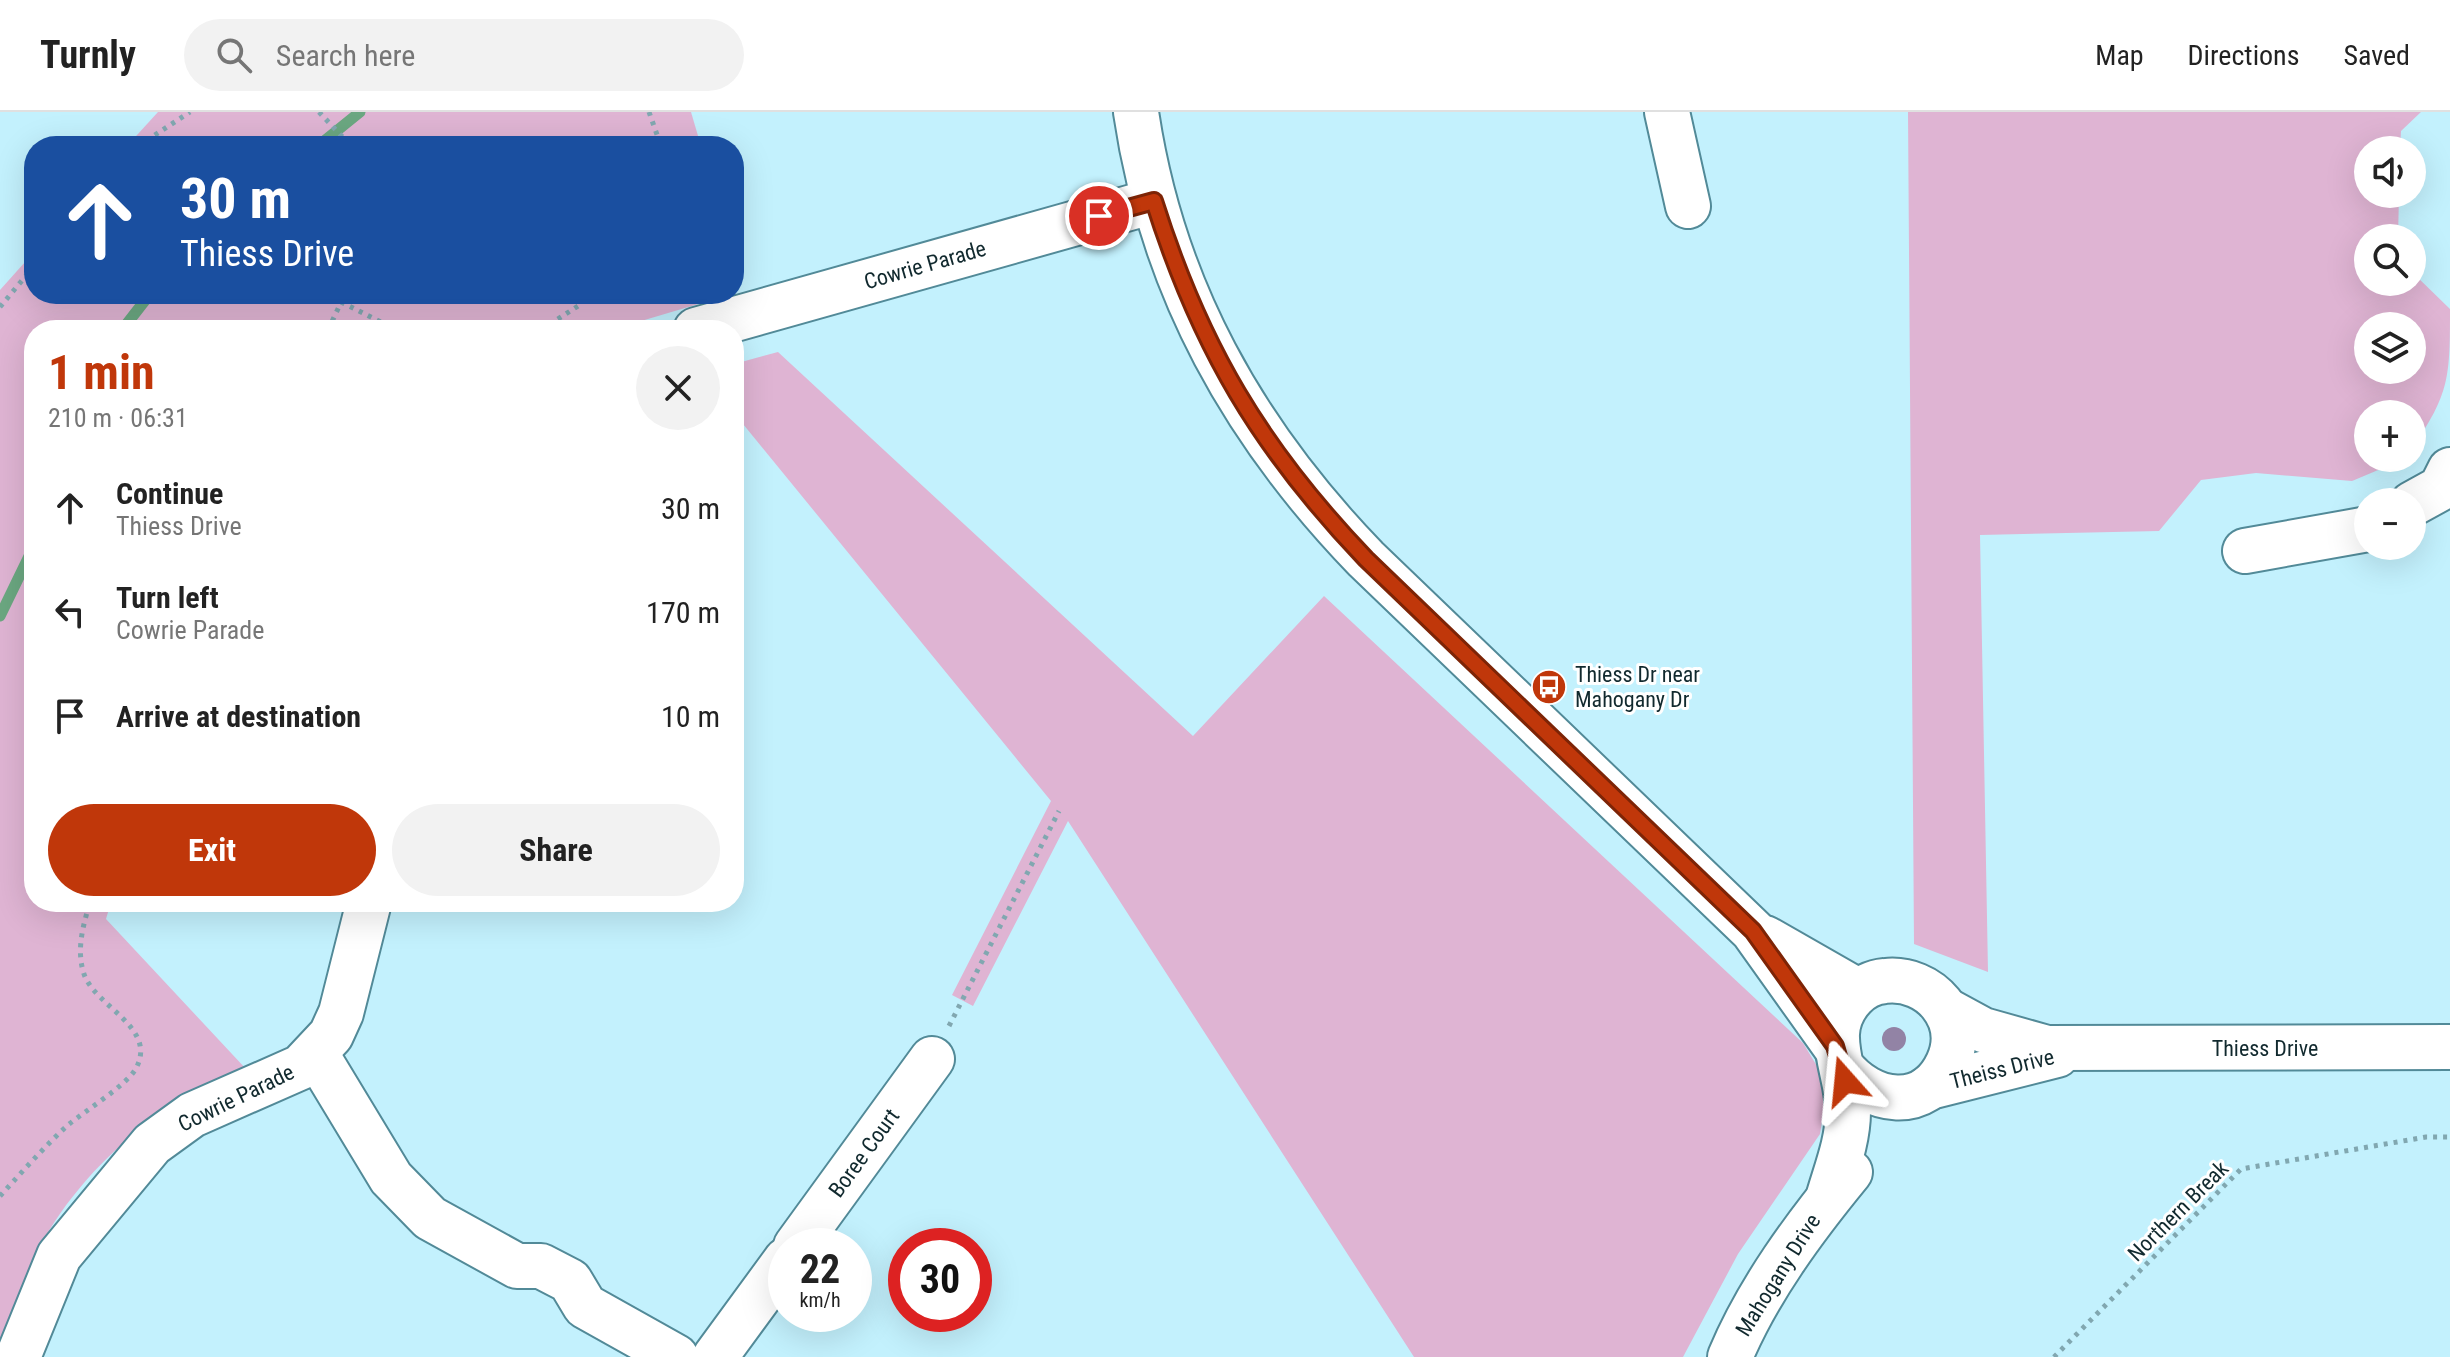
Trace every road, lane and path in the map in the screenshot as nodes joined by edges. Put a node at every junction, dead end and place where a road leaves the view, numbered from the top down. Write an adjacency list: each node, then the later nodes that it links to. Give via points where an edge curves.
1 (190, 112): 6 (path)
2 (319, 112): 7 (path)
3 (649, 112): 8 (path)
4 (1136, 112): 9 (street)
5 (1667, 112): 10 (street)
6 (151, 136)
7 (342, 136)
8 (657, 136)
9 (1154, 201): 17 (street, Cowrie Parade); 25 (street, via 1183,286 1221,368 1286,469 1366,559)
10 (1688, 206)
11 (24, 278): 14 (path)
12 (345, 304): 15 (path)
13 (580, 304): 16 (path)
14 (0, 307)
15 (377, 320)
16 (556, 320)
17 (732, 320)
18 (2450, 470): 19 (street, via 2441,488)
19 (2426, 496)
20 (2354, 532): 21 (street)
21 (2245, 551)
22 (1059, 811): 32 (path)
23 (88, 912): 36 (path, via 80,942 84,975 91,990 135,1031 139,1058 130,1076 67,1126)
24 (366, 912): 30 (street, Cowrie Parade, via 341,1013)
25 (1753, 931): 26 (street); 31 (street)
26 (1858, 991): 27 (street, via 1898,979 1918,984); 31 (street, via 1836,1026)
27 (1948, 1011): 29 (street, Theiss Drive, via 2014,1041); 33 (street, via 1953,1052 1944,1071)
28 (2450, 1047): 29 (street, Thiess Drive)
29 (2079, 1050): 33 (street, Theiss Drive)
30 (316, 1054): 39 (street, Cowrie Parade, via 284,1077 192,1115 152,1144 59,1256); 40 (street, via 391,1178 412,1202 451,1231 517,1266 527,1292 556,1307 585,1306)
31 (1838, 1056): 33 (street, via 1853,1082 1871,1094 1891,1098); 35 (street, Mahogany Drive, via 1847,1095 1847,1132)
32 (932, 1059): 37 (street, Boree Court)
33 (1921, 1091): 35 (street, Mahogany Drive, via 1883,1121)
34 (2450, 1137): 43 (path, Northern Break, via 2241,1169)
35 (1829, 1195): 42 (street, Mahogany Drive, via 1760,1297)
36 (0, 1196)
37 (809, 1228)
38 (768, 1285): 41 (street)
39 (18, 1357)
40 (676, 1357)
41 (715, 1357)
42 (1730, 1357)
43 (2054, 1357)

